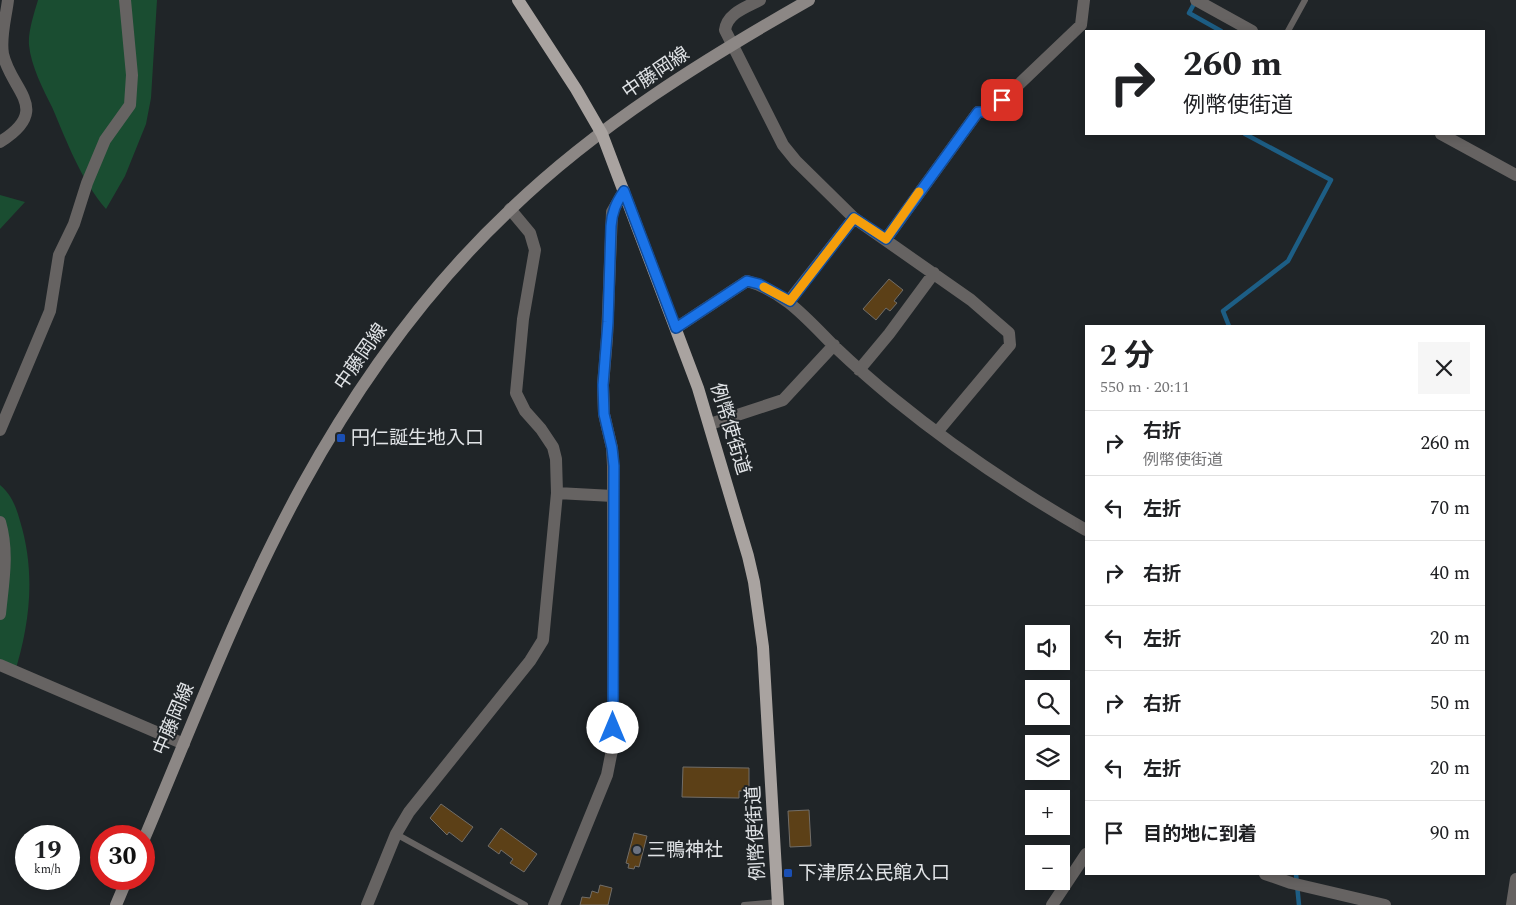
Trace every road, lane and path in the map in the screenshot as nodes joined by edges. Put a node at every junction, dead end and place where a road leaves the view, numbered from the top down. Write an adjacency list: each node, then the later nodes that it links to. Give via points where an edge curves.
1 (8, 0): 14 (street, via 3,52 25,98 26,111 14,133)
2 (125, 0): 26 (street, via 132,75 130,105 106,140 87,183 74,224 59,255 50,311)
3 (518, 0): 12 (main road, 例幣使街道)
4 (760, 0): 11 (street, via 742,9 726,23 725,30)
5 (810, 0): 11 (main road, 中藤岡線)
6 (1084, 0): 19 (street, via 1081,25 990,112 978,112)
7 (1196, 0): 9 (street)
8 (1305, 0): 10 (lane)
9 (1250, 30)
10 (1289, 30)
11 (732, 45): 12 (main road, 中藤岡線); 18 (street, via 782,145)
12 (602, 134): 16 (main road, 例幣使街道); 17 (main road, 中藤岡線, via 560,165)
13 (1442, 135): 15 (street)
14 (0, 142)
15 (1516, 175)
16 (624, 191): 22 (main road, 例幣使街道); 29 (street, via 612,212 603,385 604,414 612,448)
17 (510, 209): 28 (street, via 530,233 535,250 523,319 516,393 552,447 556,459); 34 (main road, 中藤岡線, via 412,316 379,360 331,435 276,537)
18 (854, 218): 19 (street); 21 (street)
19 (886, 239): 20 (street)
20 (934, 273): 24 (street); 27 (street, via 994,319 1008,333 1011,342)
21 (790, 301): 22 (street, via 747,281); 23 (street)
22 (676, 328): 25 (main road, 例幣使街道)
23 (834, 345): 24 (street); 25 (street, via 783,400)
24 (859, 370): 27 (street)
25 (710, 424): 41 (main road, 例幣使街道, via 748,556 759,612 769,721)
26 (0, 430)
27 (938, 431): 31 (street, via 1008,483)
28 (557, 493): 29 (street); 36 (street, via 543,640 530,662 409,812)
29 (613, 496): 45 (street, via 613,745 606,775)
30 (0, 522): 32 (street, via 6,561)
31 (1085, 529)
32 (0, 614)
33 (0, 665): 34 (street)
34 (184, 744): 35 (main road, 中藤岡線)
35 (150, 825)
36 (396, 834): 43 (street); 44 (lane)
37 (1085, 856): 47 (street)
38 (1268, 875): 48 (street, via 1291,884)
39 (1516, 878): 49 (street)
40 (122, 890): 42 (main road)
41 (778, 903): 46 (lane)
42 (116, 905)
43 (366, 905)
44 (525, 905)
45 (554, 905)
46 (744, 905)
47 (1052, 905)
48 (1385, 905)
49 (1512, 905)

